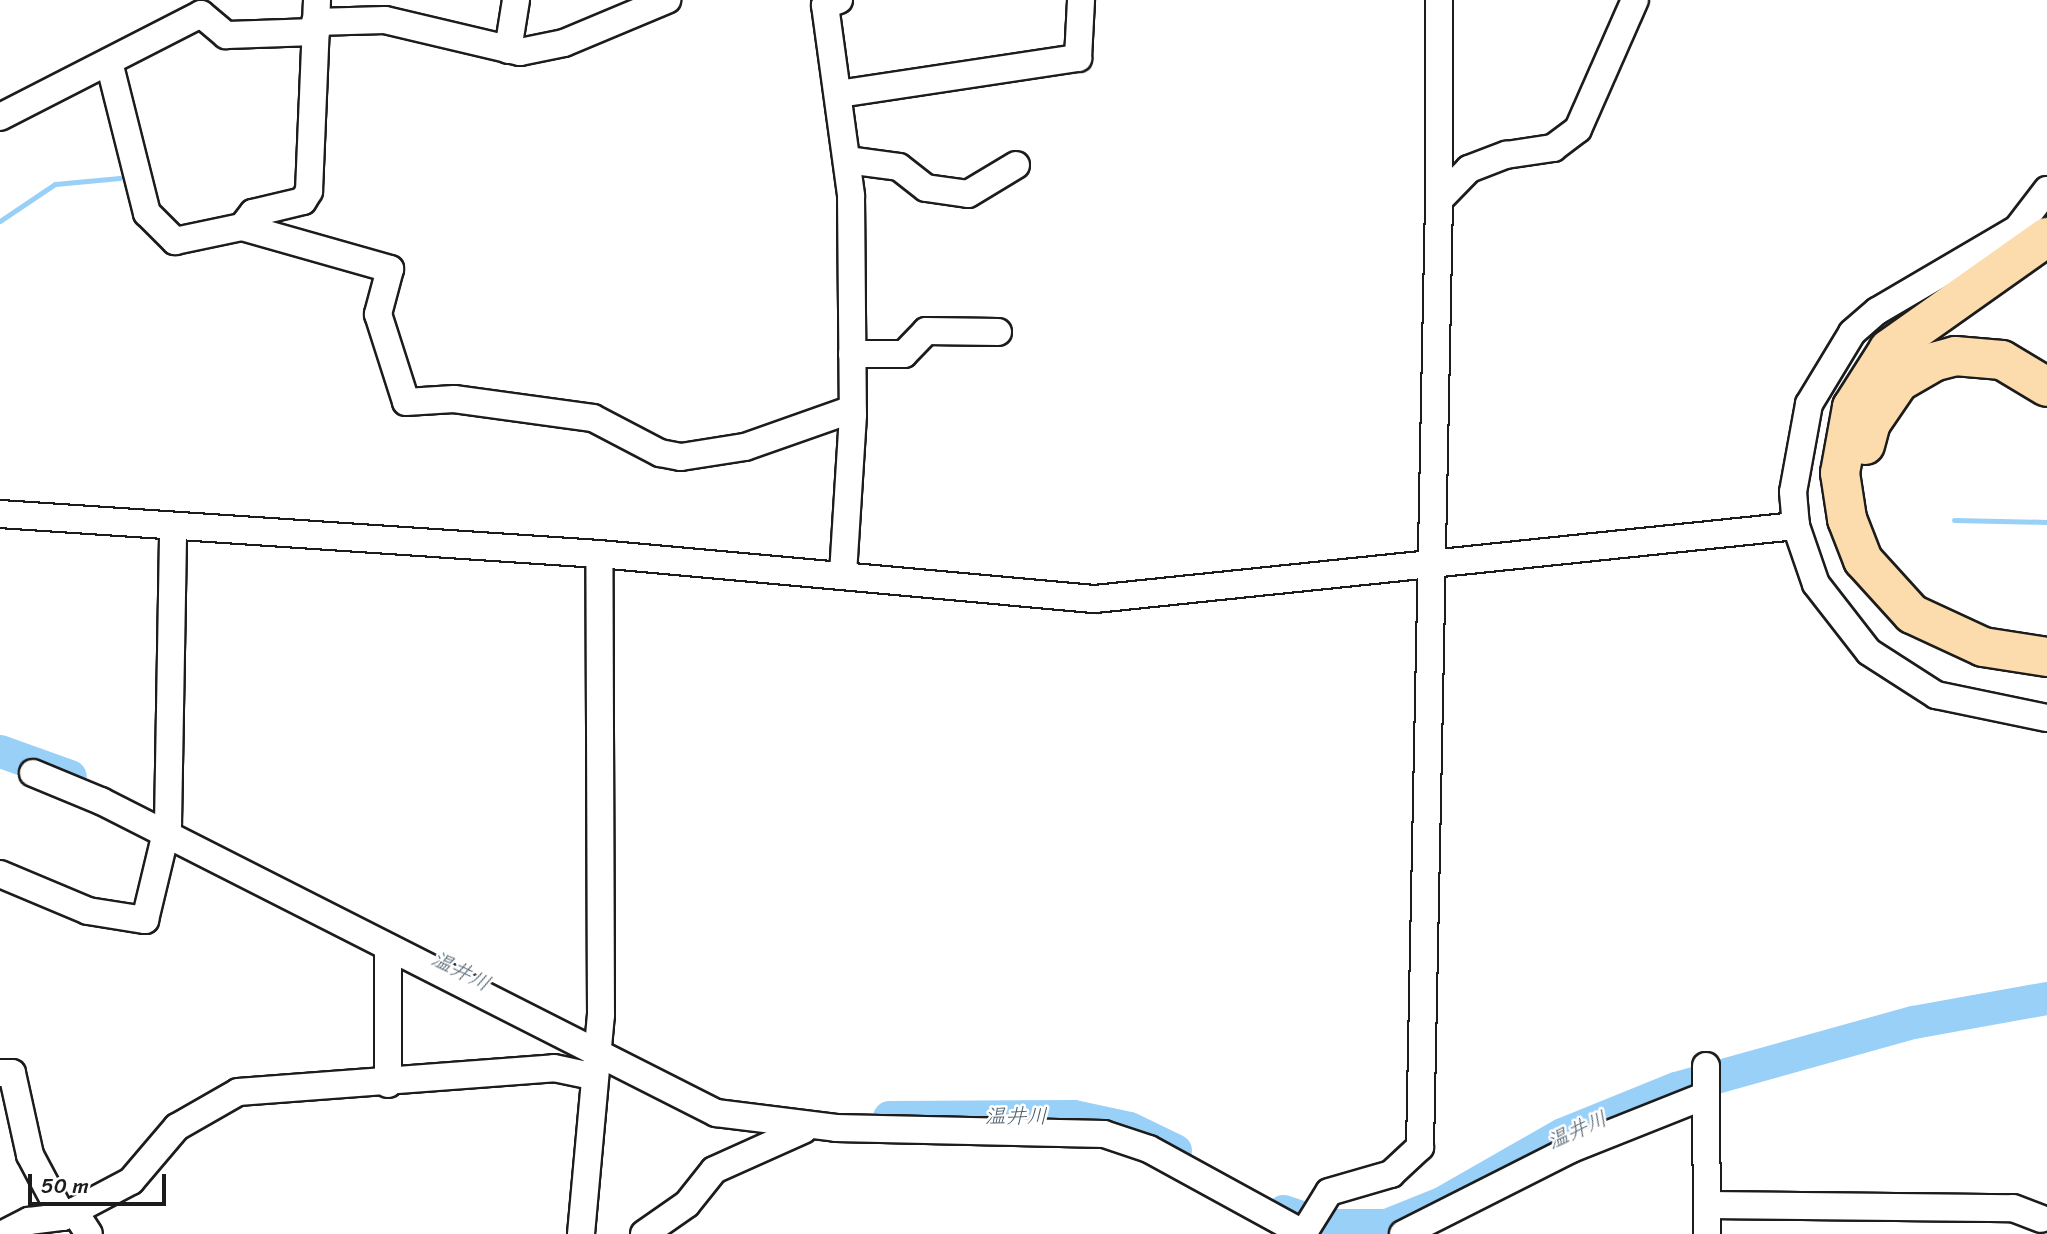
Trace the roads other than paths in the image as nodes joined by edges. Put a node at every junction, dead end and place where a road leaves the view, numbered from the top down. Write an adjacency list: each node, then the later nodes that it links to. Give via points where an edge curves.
1 (516, 0): 8 (street)
2 (667, 0): 8 (street, via 564,43)
3 (1081, 0): 10 (street, via 1078,58)
4 (1439, 0): 15 (street)
5 (1635, 0): 15 (street, via 1578,129 1553,148 1506,155 1469,169)
6 (828, 2): 10 (street)
7 (316, 18): 8 (street, via 385,20); 9 (street, via 226,35 201,13); 16 (street, via 309,191 303,201 253,213)
8 (508, 50)
9 (109, 62): 11 (street); 16 (street, via 147,213 175,242)
10 (839, 94): 12 (street)
11 (0, 117)
12 (847, 160): 13 (street, via 899,167 926,188 968,194); 19 (street)
13 (1016, 165)
14 (2047, 191): 24 (street, via 2017,229 1877,311 1837,352 1800,432)
15 (1439, 200): 26 (street)
16 (242, 227): 21 (street, via 390,268 378,314 406,401 454,399 593,418 660,453 681,457 745,447)
17 (2047, 237): 29 (highway, via 1889,349 1852,407 1840,474 1847,519 1863,560 1912,614 1983,647)
18 (998, 332): 19 (street, via 926,331 904,354)
19 (852, 354): 21 (street)
20 (2047, 387): 28 (highway, via 2023,368 1992,358 1955,356 1933,362 1899,382 1885,400 1871,423 1861,476 1875,539 1914,590 1976,624)
21 (853, 409): 27 (street)
22 (0, 514): 23 (street)
23 (173, 526): 25 (street); 32 (street)
24 (1796, 526): 26 (street); 30 (street, via 1833,611 1887,668 1961,703)
25 (598, 554): 27 (street); 35 (street)
26 (1429, 566): 27 (street, via 1095,599); 42 (street, via 1420,1147 1405,1167 1337,1186)
27 (844, 575)
28 (2047, 637)
29 (2047, 657)
30 (2047, 718)
31 (33, 773): 32 (street)
32 (167, 836): 33 (street, via 145,920 88,911); 34 (street)
33 (0, 874)
34 (388, 951): 35 (street); 37 (street)
35 (597, 1053): 37 (street, via 554,1068); 38 (street, via 716,1113); 45 (street)
36 (0, 1073): 40 (street, via 12,1073 30,1155)
37 (388, 1084): 40 (street, via 238,1092 177,1126 131,1181)
38 (813, 1126): 42 (street, via 1104,1134 1149,1149); 46 (street, via 714,1170 687,1204)
39 (1709, 1205): 41 (street, via 2014,1208); 47 (street, via 1705,1084); 48 (street)
40 (69, 1214): 43 (street); 44 (street)
41 (2039, 1221)
42 (1308, 1225)
43 (3, 1234)
44 (89, 1234)
45 (580, 1234)
46 (644, 1234)
47 (1404, 1234)
48 (1707, 1234)

